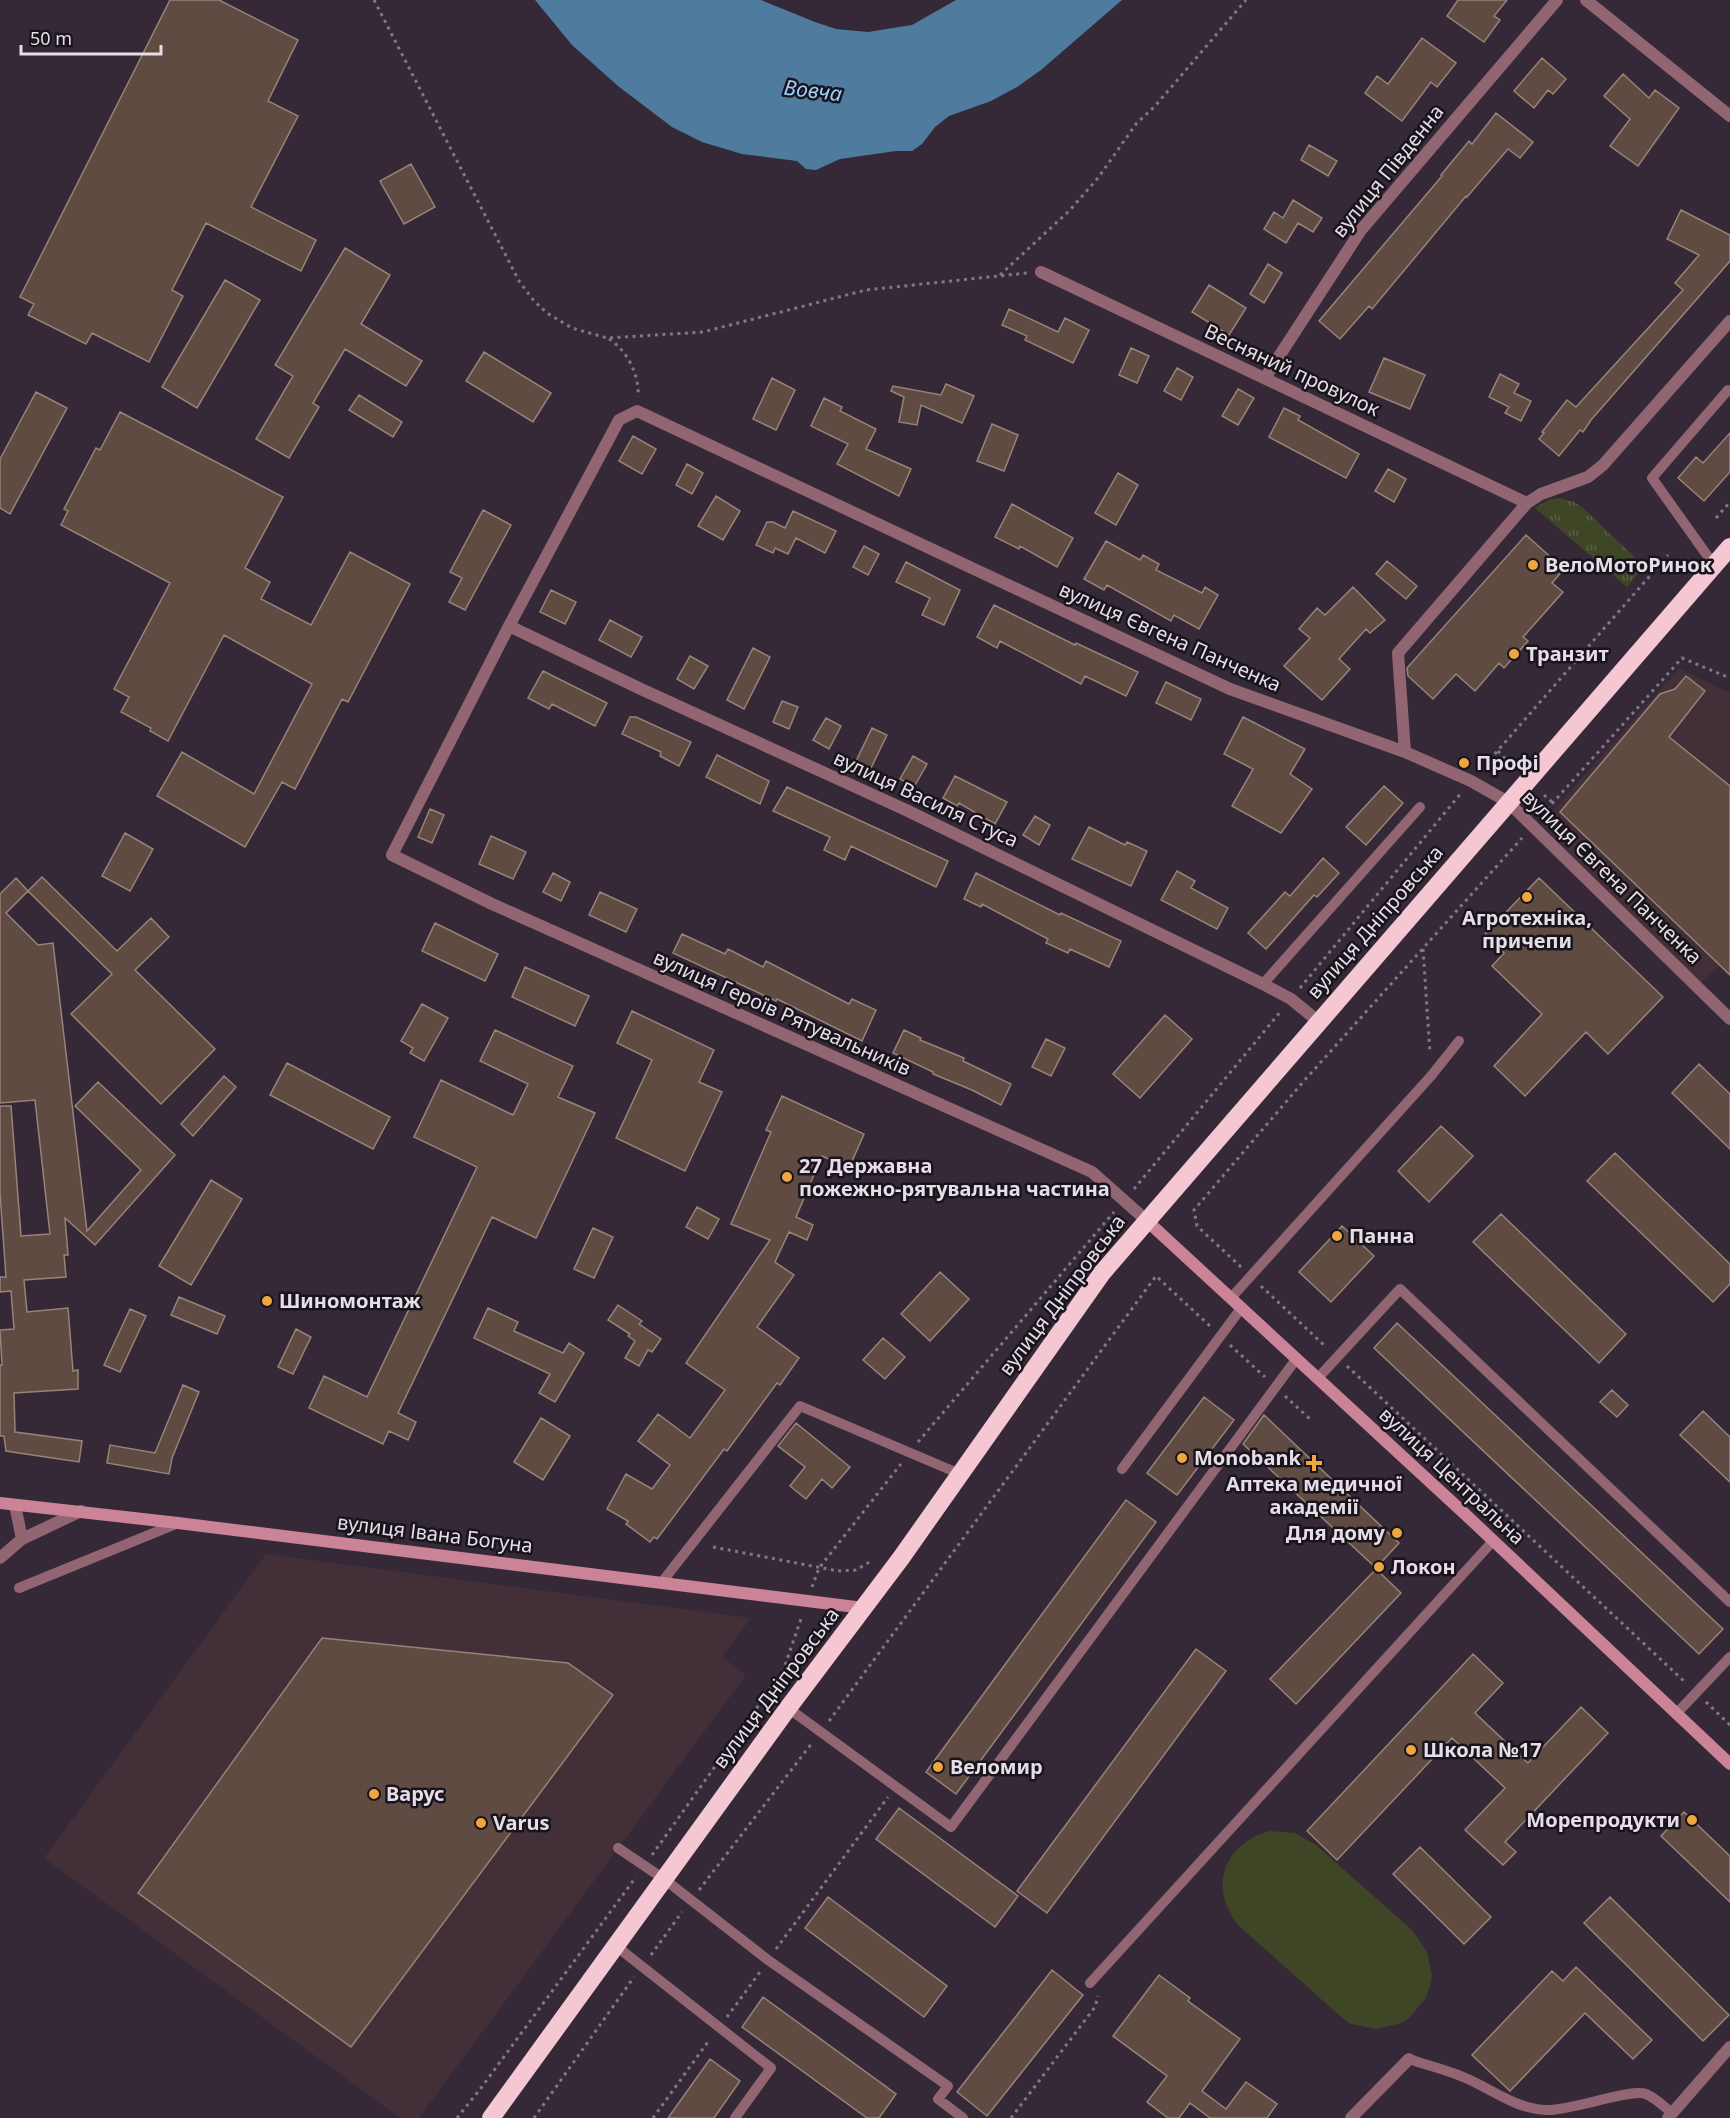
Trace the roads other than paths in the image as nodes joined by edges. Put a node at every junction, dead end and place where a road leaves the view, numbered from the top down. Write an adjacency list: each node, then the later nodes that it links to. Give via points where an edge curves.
1 (1557, 0): 6 (street, вулиця Південна, via 1361,230)
2 (1586, 0): 3 (street)
3 (1730, 116)
4 (1041, 272): 6 (street, Весняний провулок)
5 (1730, 321): 8 (street, via 1604,465 1588,477)
6 (1265, 378): 8 (street, Весняний провулок)
7 (1730, 391): 10 (lane, via 1652,478)
8 (1527, 503): 12 (street, via 1398,653)
9 (1730, 547): 10 (highway, вулиця Дніпровська)
10 (1714, 565): 13 (highway, вулиця Дніпровська)
11 (509, 626): 12 (street, вулиця Євгена Панченка, via 619,420 637,411 1230,689); 15 (street, вулиця Василя Стуса, via 906,810); 19 (street, вулиця Героїв Рятувальників, via 392,855 492,904 1092,1172)
12 (1405, 752): 13 (street, вулиця Євгена Панченка, via 1472,781)
13 (1508, 802): 16 (street, вулиця Євгена Панченка); 17 (highway, вулиця Дніпровська)
14 (1420, 807): 15 (lane)
15 (1263, 984): 17 (street, вулиця Василя Стуса, via 1291,999)
16 (1730, 1019)
17 (1319, 1022): 19 (highway, вулиця Дніпровська)
18 (1459, 1041): 20 (lane)
19 (1146, 1220): 20 (street, вулиця Центральна); 25 (highway, вулиця Дніпровська, via 1102,1273)
20 (1231, 1298): 21 (street, вулиця Центральна)
21 (1242, 1307): 22 (street, вулиця Центральна); 24 (lane)
22 (1297, 1358): 23 (street, вулиця Центральна); 38 (lane, via 951,1827)
23 (1318, 1378): 31 (street, вулиця Центральна); 35 (lane, via 1400,1289)
24 (1122, 1469)
25 (960, 1474): 33 (lane, via 800,1406); 36 (highway, вулиця Дніпровська)
26 (0, 1503): 27 (street, вулиця Івана Богуна)
27 (15, 1505): 28 (street, вулиця Івана Богуна); 30 (street)
28 (81, 1511): 29 (street, вулиця Івана Богуна); 30 (street)
29 (178, 1522): 33 (street, вулиця Івана Богуна); 34 (lane)
30 (22, 1539): 32 (street)
31 (1493, 1541): 39 (street, вулиця Центральна); 44 (lane)
32 (0, 1558)
33 (662, 1582): 36 (street, вулиця Івана Богуна)
34 (19, 1588)
35 (1730, 1602)
36 (864, 1608): 38 (highway, вулиця Дніпровська)
37 (1730, 1657): 39 (lane)
38 (788, 1708): 42 (highway, вулиця Дніпровська)
39 (1677, 1713): 40 (street, вулиця Центральна)
40 (1730, 1764)
41 (618, 1848): 42 (lane)
42 (664, 1879): 43 (highway, вулиця Дніпровська); 50 (lane, via 768,1960 948,2086 938,2099)
43 (616, 1946): 48 (highway, вулиця Дніпровська); 49 (lane, via 771,2068)
44 (1090, 1983)
45 (1730, 2047): 47 (street)
46 (1409, 2059): 47 (lane, via 1469,2079 1513,2103 1531,2108 1575,2108 1638,2092 1653,2098); 51 (street)
47 (1670, 2115)
48 (491, 2118)
49 (735, 2118)
50 (963, 2118)
51 (1351, 2118)

